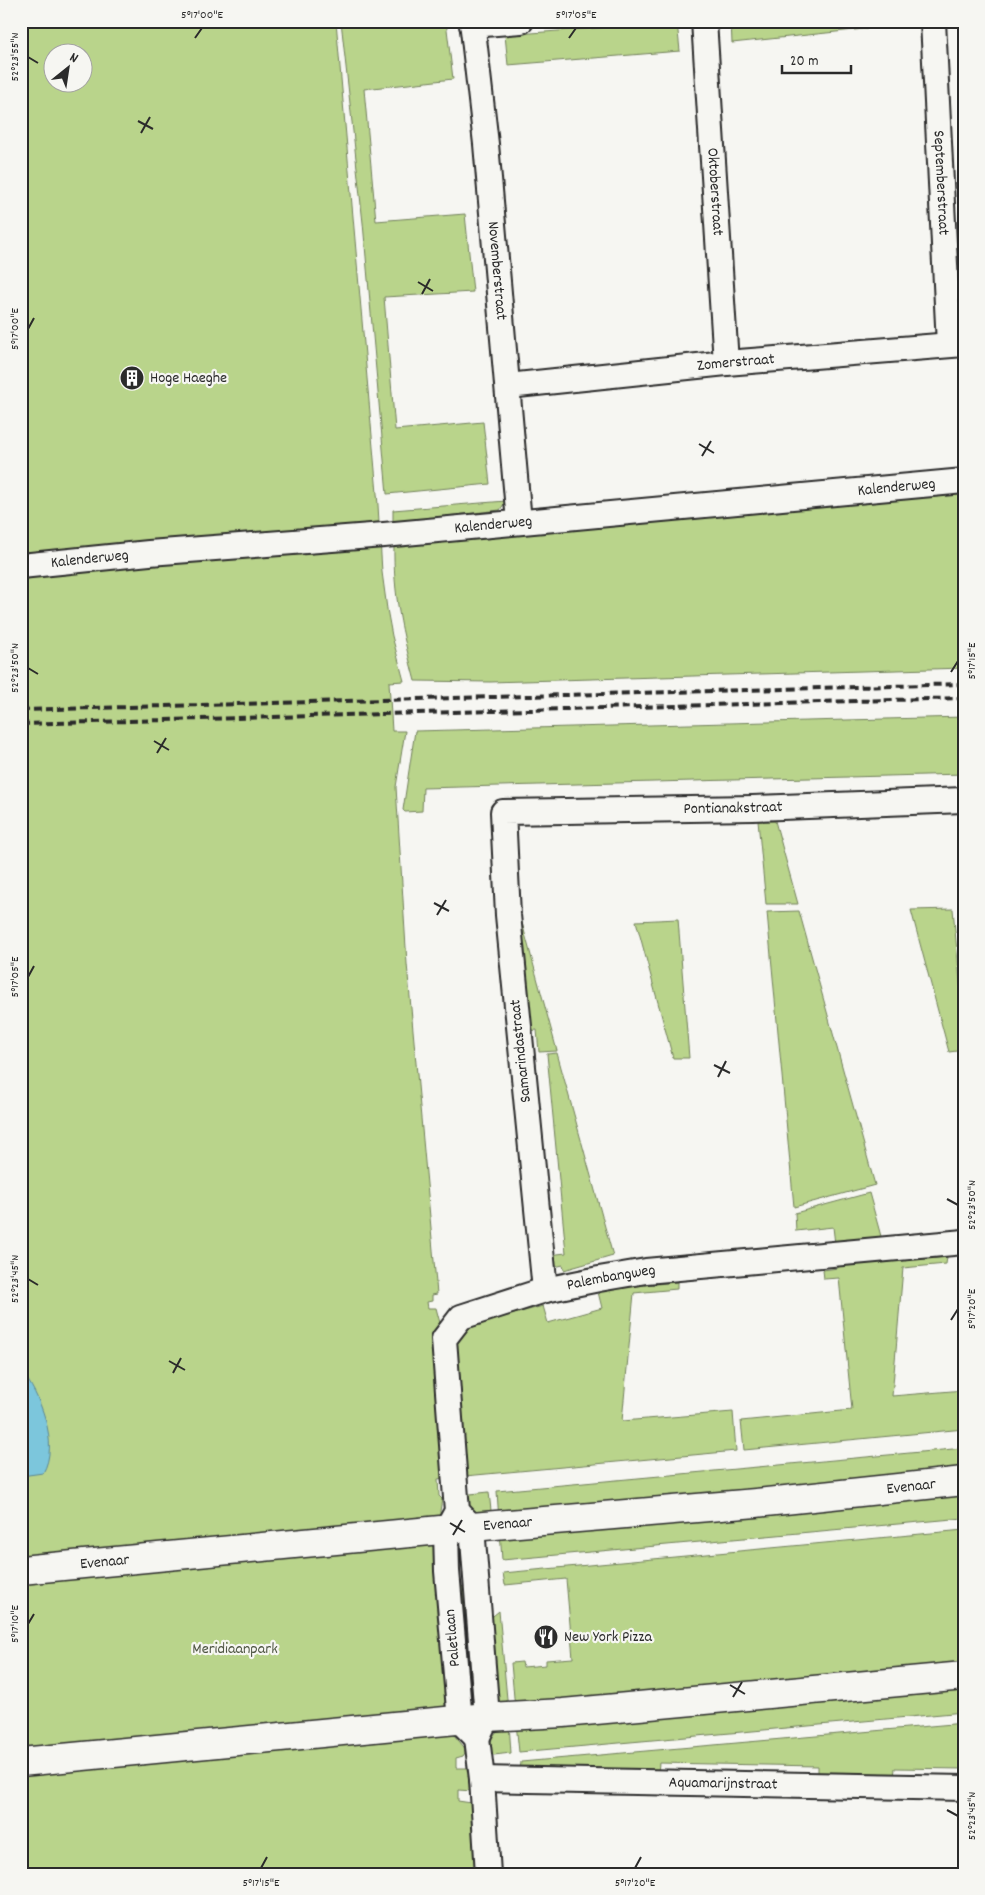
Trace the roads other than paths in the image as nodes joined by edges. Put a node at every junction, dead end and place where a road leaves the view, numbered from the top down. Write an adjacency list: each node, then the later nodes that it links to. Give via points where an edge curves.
1 (521, 21): 4 (street)
2 (704, 21): 6 (street, Oktoberstraat)
3 (933, 21): 5 (street, Septemberstraat)
4 (472, 23): 7 (street, Novemberstraat)
5 (956, 345): 6 (street, Zomerstraat)
6 (726, 363): 7 (street, Zomerstraat)
7 (508, 386): 9 (street, Novemberstraat)
8 (964, 481): 9 (street, Kalenderweg)
9 (519, 522): 10 (street, Kalenderweg)
10 (21, 566)
11 (964, 800): 12 (street, Pontianakstraat)
12 (503, 812): 14 (street, Samarindastraat, via 508,915)
13 (964, 1242): 14 (street, Palembangweg, via 646,1271)
14 (545, 1290): 16 (street, Palembangweg, via 460,1317 444,1339)
15 (964, 1481): 16 (main road, Evenaar, via 756,1504)
16 (458, 1523): 17 (main road, Evenaar); 19 (street, Paletlaan, via 448,1571)
17 (21, 1570)
18 (964, 1676): 19 (main road, via 563,1713)
19 (475, 1725): 20 (main road, via 198,1744); 21 (street, Paletlaan)
20 (21, 1762)
21 (482, 1779): 22 (street, Aquamarijnstraat); 23 (street, Paletlaan)
22 (964, 1788)
23 (488, 1874)

